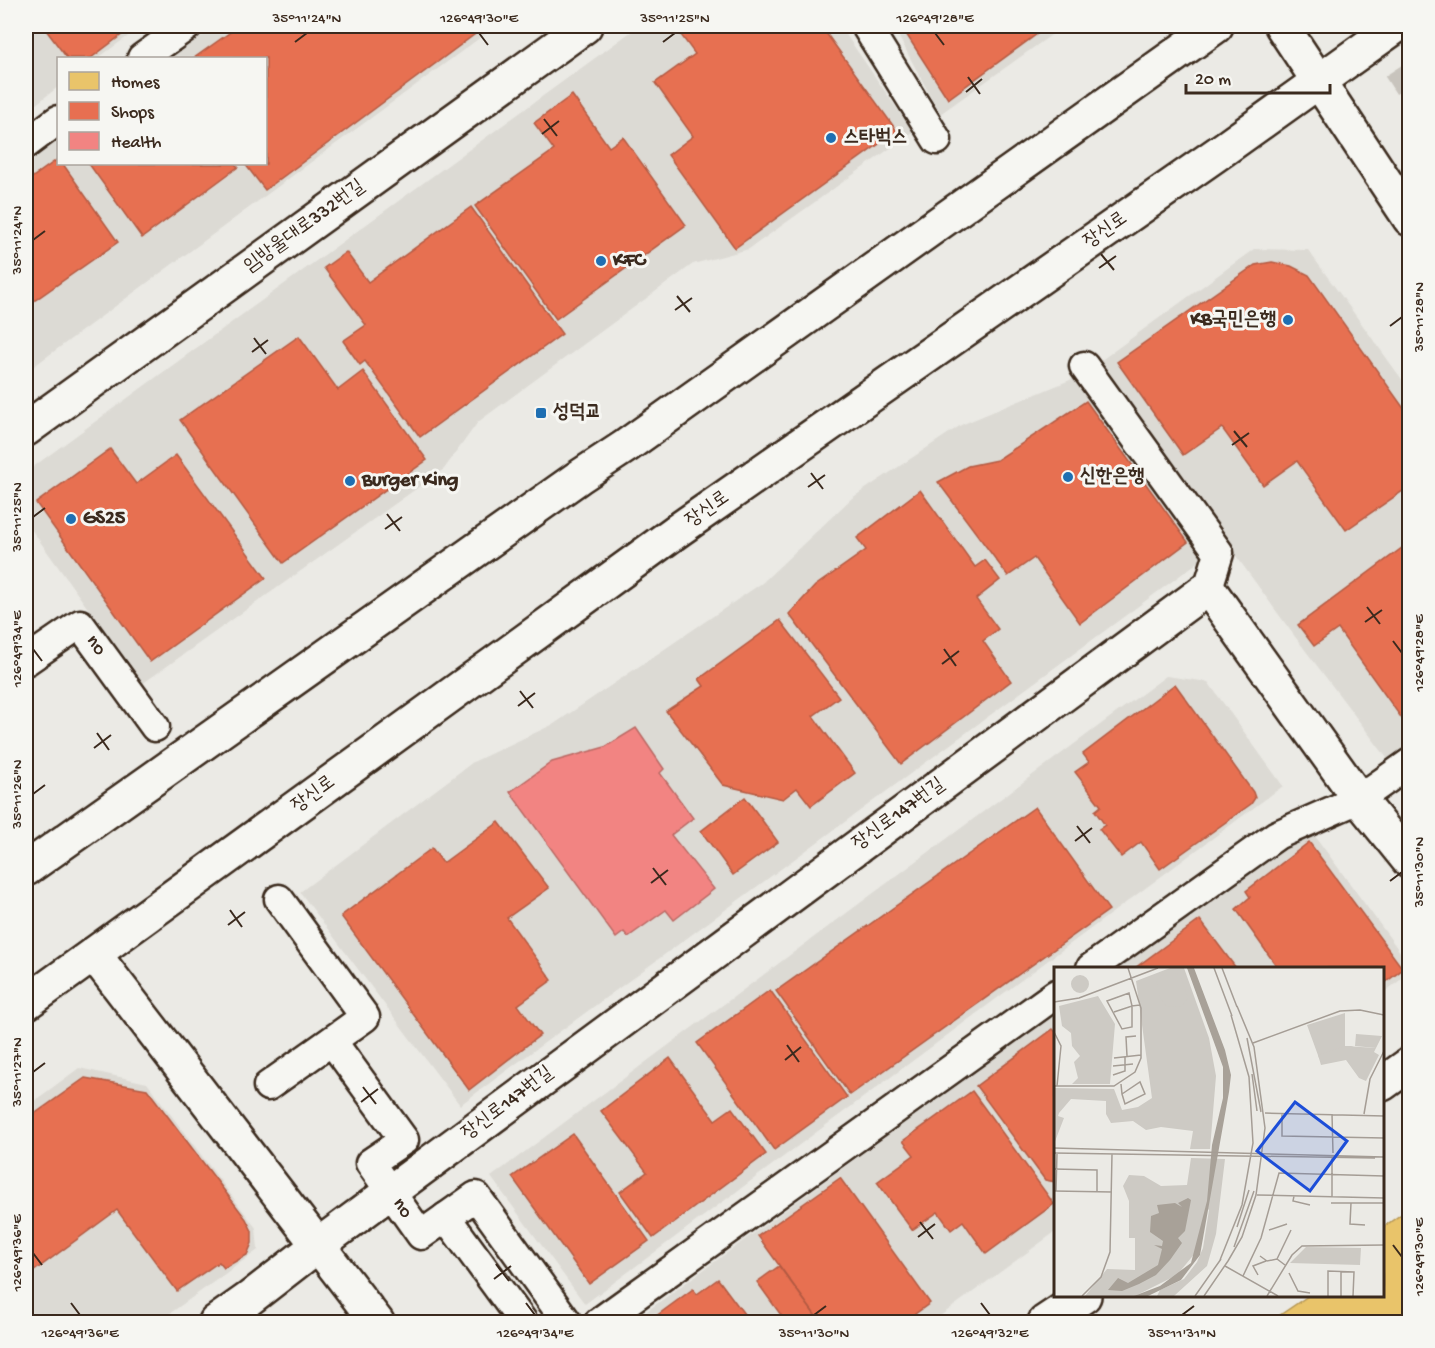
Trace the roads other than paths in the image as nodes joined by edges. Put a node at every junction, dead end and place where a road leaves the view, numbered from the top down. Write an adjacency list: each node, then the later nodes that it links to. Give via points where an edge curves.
1 (187, 26): 7 (street)
2 (585, 26): 14 (main road, 임방울대로332번길)
3 (866, 26): 10 (street)
4 (1216, 26): 20 (main road, via 646,432)
5 (1282, 26): 8 (main road)
6 (1396, 26): 8 (main road, 장신로)
7 (143, 57)
8 (1319, 81): 12 (main road); 23 (main road, 장신로, via 678,530)
9 (57, 121): 11 (street)
10 (937, 140)
11 (26, 144)
12 (1410, 219)
13 (1084, 366): 15 (street, via 1219,553)
14 (26, 429)
15 (1208, 588): 19 (main road); 31 (main road, 장신로147번길)
16 (26, 661): 17 (street, no, via 80,624)
17 (146, 726)
18 (1410, 762): 19 (street)
19 (1359, 799): 21 (main road); 24 (street, via 1277,835)
20 (30, 858)
21 (1410, 862)
22 (279, 899): 27 (street, via 298,947 364,1017)
23 (94, 954): 26 (main road, 장신로); 33 (main road)
24 (1094, 967)
25 (1054, 995): 39 (street)
26 (26, 1003)
27 (332, 1041): 30 (street); 31 (street, no, via 404,1140 370,1163)
28 (1410, 1064): 29 (main road)
29 (1384, 1083)
30 (268, 1086)
31 (390, 1191): 32 (street, no, via 421,1235); 33 (main road, 장신로147번길)
32 (446, 1217): 37 (street); 38 (street, no, via 476,1196)
33 (317, 1245): 35 (main road, 장신로147번길); 36 (main road)
34 (1083, 1297): 40 (main road)
35 (216, 1323)
36 (377, 1323)
37 (523, 1323)
38 (567, 1323)
39 (599, 1323)
40 (1045, 1323)

